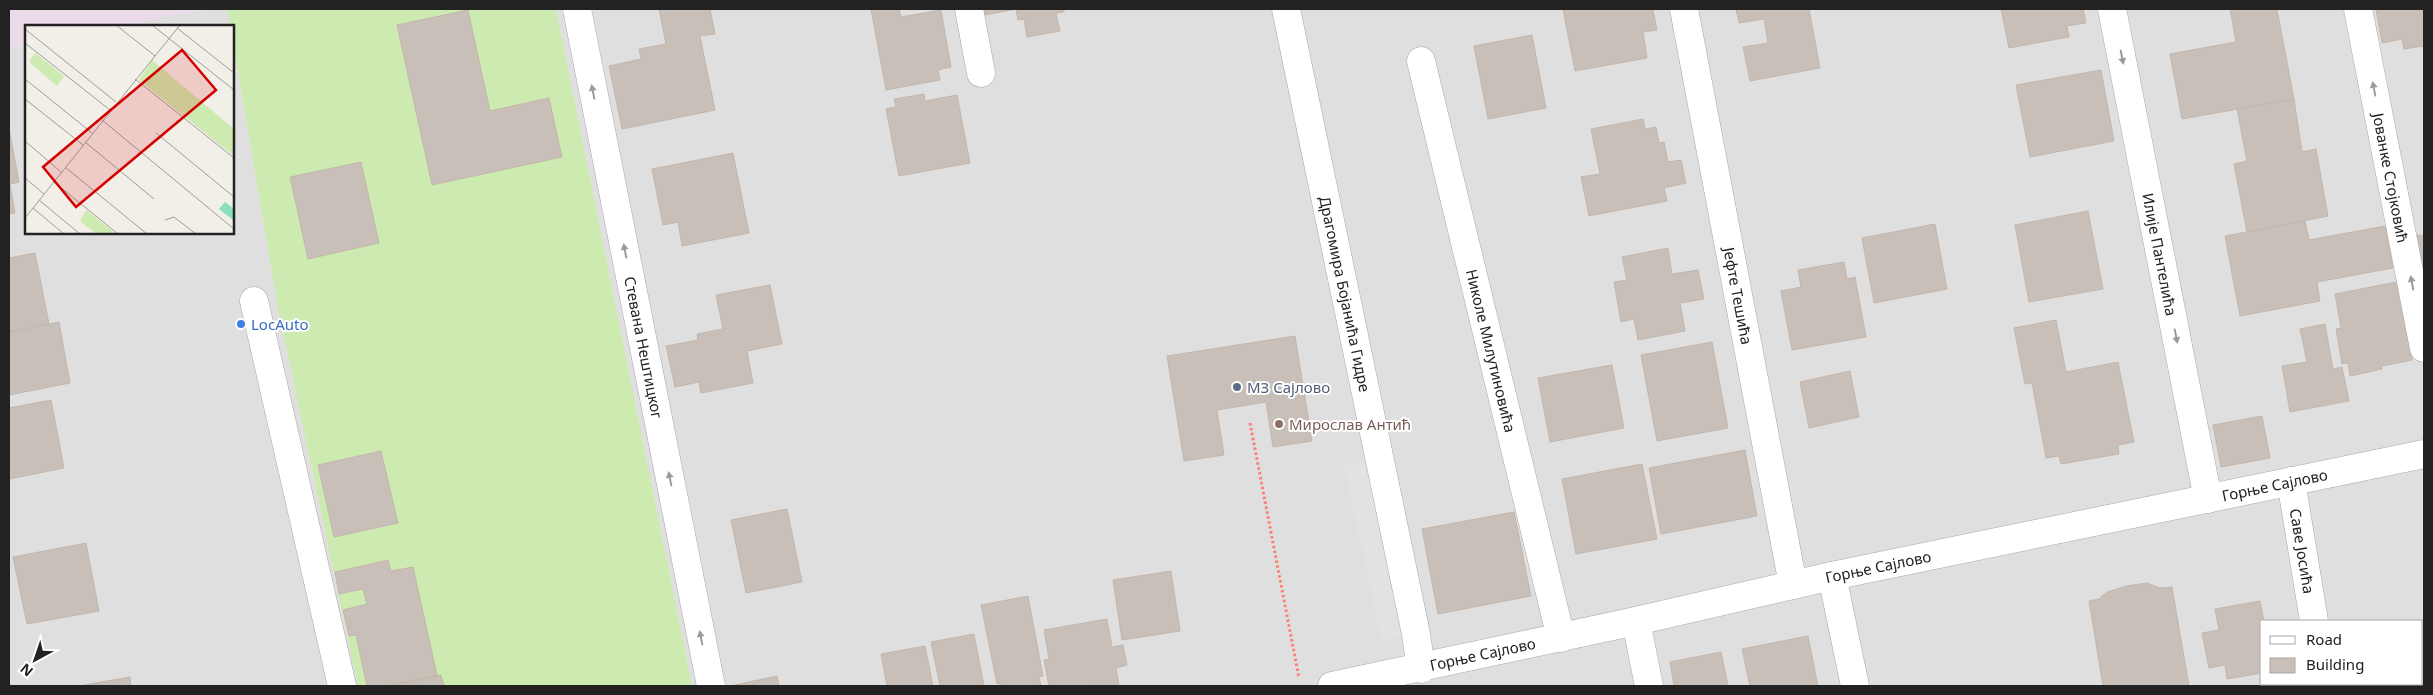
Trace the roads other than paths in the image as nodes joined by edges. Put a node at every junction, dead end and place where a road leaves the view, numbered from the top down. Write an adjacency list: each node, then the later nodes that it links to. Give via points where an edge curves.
1 (577, 9): 21 (street, Стевана Нештицког, one-way to 1)
2 (969, 9): 8 (street)
3 (1286, 9): 19 (street, Драгомира Бојанића Гидре)
4 (1684, 9): 15 (street, Јефте Тешића)
5 (2112, 9): 13 (street, Илије Пантелића, one-way to 13)
6 (2358, 9): 10 (street, Јованке Стојковић, one-way to 6)
7 (1421, 62): 18 (street, Николе Милутиновића)
8 (981, 73)
9 (254, 301): 20 (street)
10 (2424, 348)
11 (2424, 454): 12 (street, Горње Сајлово)
12 (2291, 481): 13 (street, Горње Сајлово); 16 (street, Саве Јосића)
13 (2208, 499): 14 (street, Горње Сајлово)
14 (1832, 576): 15 (street, Горње Сајлово); 24 (street)
15 (1793, 585): 17 (street, Горње Сајлово)
16 (2314, 620)
17 (1636, 622): 18 (street, Горње Сајлово); 23 (street)
18 (1561, 638): 19 (street, Горње Сајлово)
19 (1421, 669): 22 (street, Горње Сајлово)
20 (342, 686)
21 (711, 686)
22 (1332, 686)
23 (1650, 686)
24 (1855, 686)

